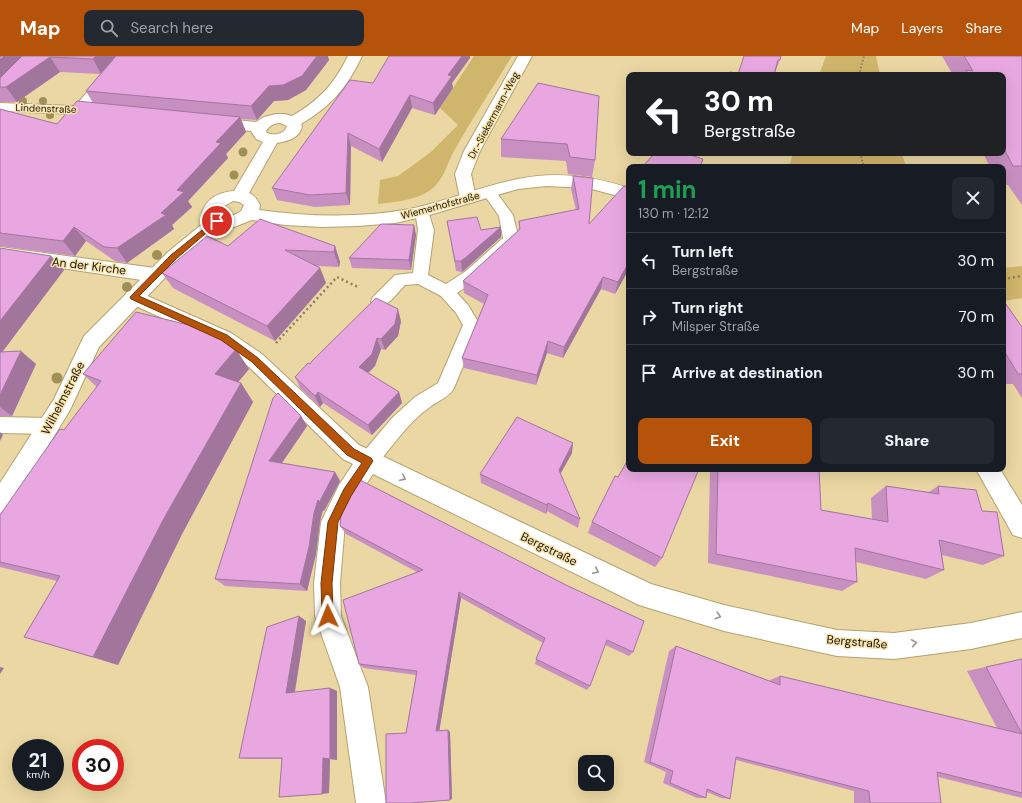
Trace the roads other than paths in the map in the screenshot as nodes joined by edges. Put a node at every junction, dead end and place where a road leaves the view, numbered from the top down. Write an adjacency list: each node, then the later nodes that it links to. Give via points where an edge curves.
1 (123, 56): 5 (street, via 123,61)
2 (355, 56): 8 (street, via 328,99)
3 (526, 56): 14 (street, Dr.-Siekermann-Weg, via 472,151 463,174)
4 (0, 107): 5 (street, Lindenstraße)
5 (79, 110): 6 (street, Lindenstraße)
6 (110, 112)
7 (201, 121): 9 (street)
8 (293, 122): 9 (street, via 284,118 272,119); 10 (street, via 295,128 291,133)
9 (260, 127): 10 (street, via 258,131 261,136)
10 (272, 140): 13 (street)
11 (489, 192): 12 (street, Wiemerhofstraße, via 519,184 566,180 600,184); 14 (street, Wiemerhofstraße); 21 (lane, via 506,215 511,240 472,275)
12 (626, 193)
13 (239, 196): 16 (street, via 251,202); 17 (street, via 224,198 215,204 211,213)
14 (468, 198): 15 (street, Wiemerhofstraße)
15 (422, 211): 16 (street, Wiemerhofstraße, via 395,217 344,221 278,219); 20 (lane, via 426,230)
16 (249, 214): 17 (street, via 234,222)
17 (217, 221): 19 (street, Wilhelmstraße)
18 (0, 253): 19 (street, An der Kirche)
19 (155, 275): 22 (street, Wilhelmstraße)
20 (420, 278): 21 (lane); 23 (lane, via 401,280)
21 (447, 292): 26 (lane, via 462,309 472,326 445,388 422,402 399,424)
22 (134, 297): 25 (street, Wilhelmstraße, via 91,342); 26 (street, Bergstraße, via 224,338 255,360 351,452)
23 (381, 299)
24 (0, 425): 25 (lane)
25 (49, 426): 28 (street, Wilhelmstraße)
26 (368, 461): 30 (street, Bergstraße, one-way to 30, via 648,596 724,618 837,643 894,646 971,636); 31 (street, via 347,493 333,522 326,583 328,616 354,687)
27 (989, 472): 29 (street)
28 (0, 504)
29 (1022, 527)
30 (1022, 625)
31 (371, 803)

